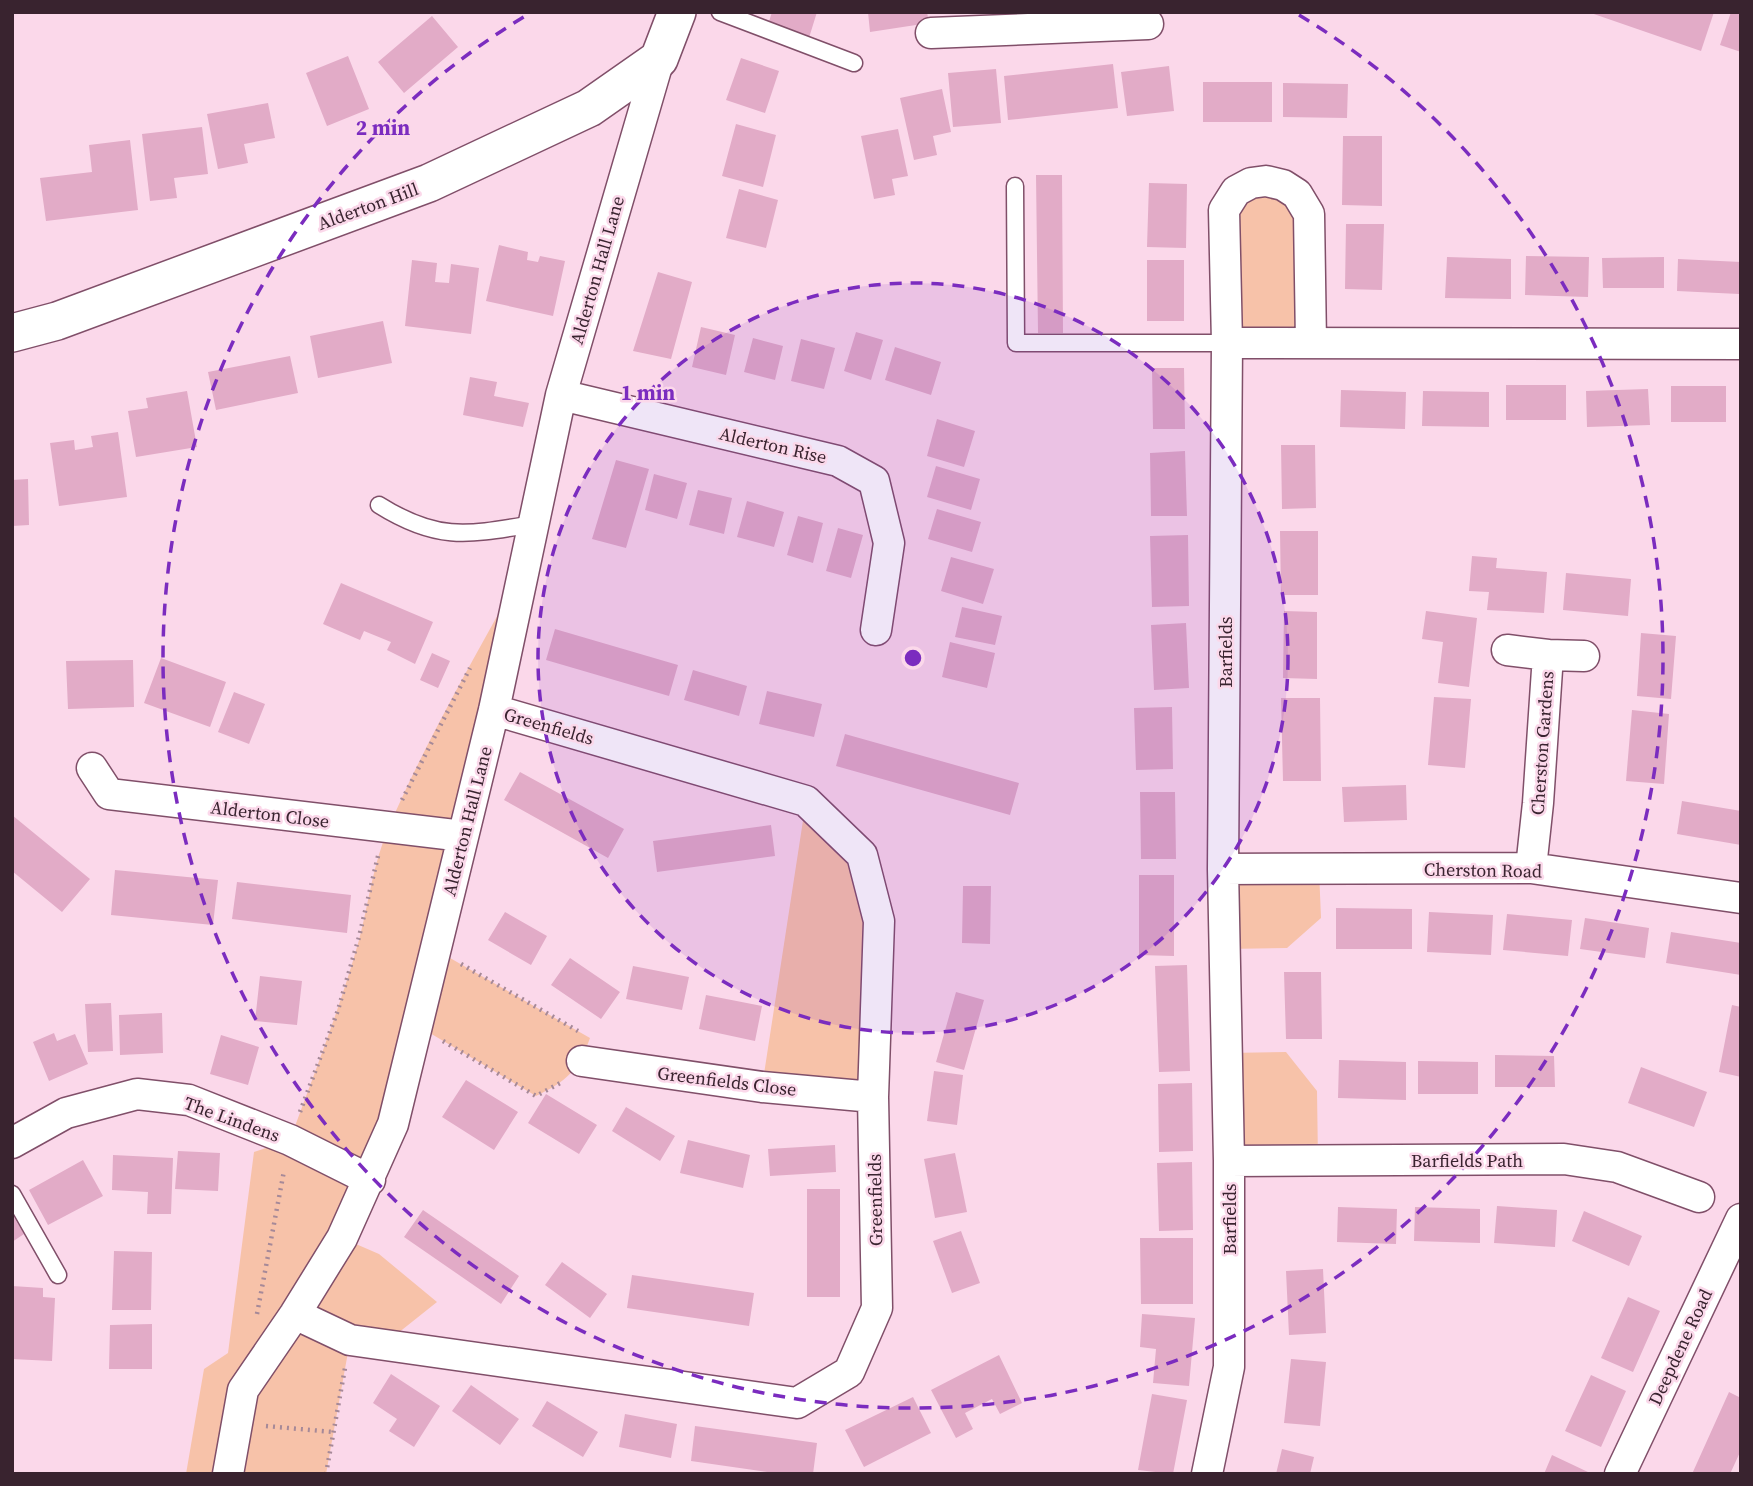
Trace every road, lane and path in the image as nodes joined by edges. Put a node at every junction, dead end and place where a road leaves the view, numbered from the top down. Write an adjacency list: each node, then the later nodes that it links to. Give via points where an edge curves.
1 (677, 12): 6 (street)
2 (720, 12): 7 (lane)
3 (997, 21): 4 (street); 5 (street)
4 (1148, 24)
5 (931, 33)
6 (659, 59): 9 (street, Alderton Hill, via 589,108 429,183 57,321); 13 (street, Alderton Hall Lane)
7 (854, 63)
8 (1015, 186): 10 (lane, via 1016,343)
9 (12, 332)
10 (1227, 343): 11 (street); 11 (street, Barfields, via 1224,210 1236,191 1266,181 1297,194 1309,214); 26 (street, Barfields)
11 (1311, 343): 12 (street)
12 (1741, 344)
13 (561, 395): 15 (street, Alderton Hall Lane); 16 (street, Alderton Rise, via 838,461 874,481 889,543)
14 (379, 505): 15 (lane, via 403,521 445,533)
15 (533, 524): 21 (street, Alderton Hall Lane)
16 (876, 630)
17 (1507, 650): 18 (street)
18 (1548, 654): 19 (street, Cherston Gardens); 25 (street, Cherston Gardens)
19 (1584, 656)
20 (471, 664): 23 (path)
21 (494, 710): 24 (street, Alderton Hall Lane); 31 (street, Greenfields, via 806,801 862,855 879,921)
22 (92, 768): 23 (street, Alderton Close, via 109,794)
23 (388, 828): 24 (street, Alderton Close); 32 (path, via 338,1010)
24 (463, 836): 28 (street, Alderton Hall Lane)
25 (1531, 868): 26 (street, Cherston Road); 27 (street, Cherston Road)
26 (1223, 869): 34 (street, Barfields)
27 (1741, 898)
28 (436, 950): 29 (street, Alderton Hall Lane); 30 (path, via 590,1038)
29 (418, 1026): 30 (path, via 536,1096); 35 (street, Alderton Hall Lane, via 393,1124)
30 (592, 1063): 31 (street, Greenfields Close)
31 (873, 1097): 42 (street, Greenfields, via 877,1308 849,1372 797,1403)
32 (290, 1140): 33 (street, The Lindens, via 188,1100 137,1094 66,1113); 35 (street, The Lindens); 41 (path)
33 (12, 1143)
34 (1229, 1161): 37 (street, Barfields Path, via 1564,1159 1617,1167); 47 (street, Barfields, via 1229,1367)
35 (370, 1180): 40 (street, Alderton Hall Lane, via 342,1238)
36 (12, 1194): 39 (lane)
37 (1699, 1197)
38 (1741, 1219): 48 (street, Deepdene Road)
39 (58, 1275)
40 (295, 1314): 42 (street, Greenfields); 43 (street, Alderton Hall Lane, via 243,1390)
41 (255, 1324)
42 (350, 1340): 44 (path)
43 (237, 1423): 44 (path); 45 (street, Alderton Hall Lane)
44 (333, 1432): 46 (path)
45 (228, 1474)
46 (326, 1474)
47 (1207, 1474)
48 (1620, 1474)

